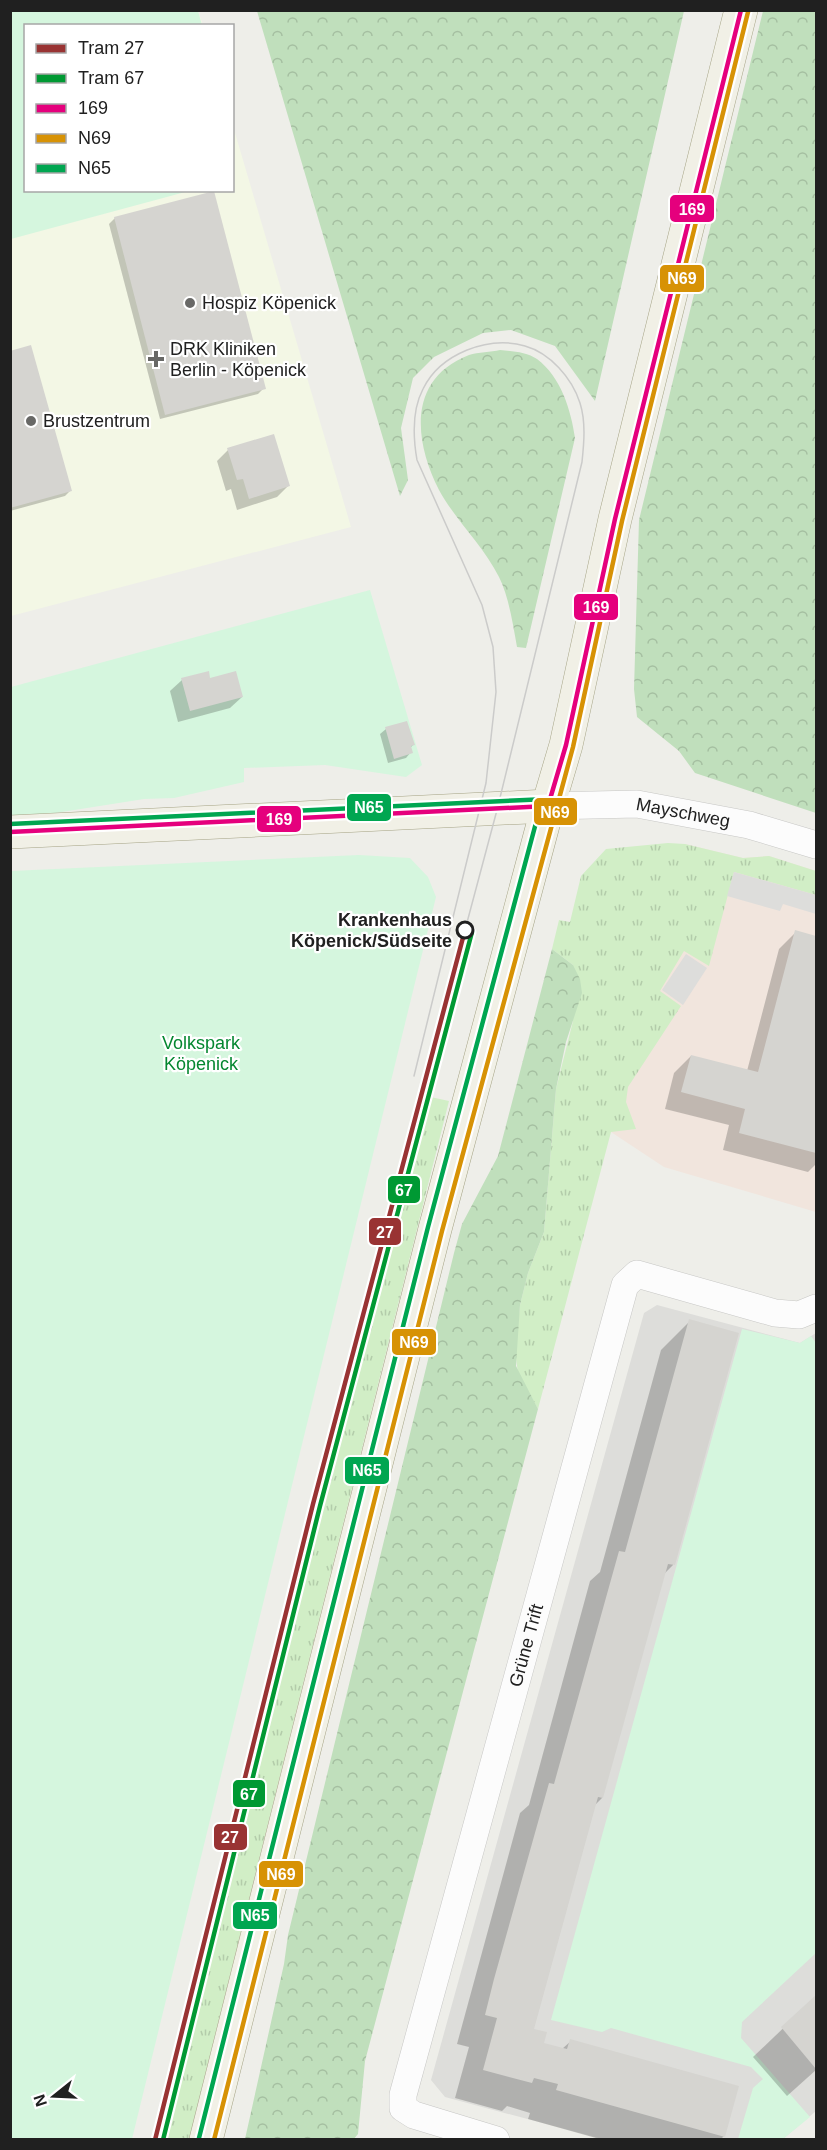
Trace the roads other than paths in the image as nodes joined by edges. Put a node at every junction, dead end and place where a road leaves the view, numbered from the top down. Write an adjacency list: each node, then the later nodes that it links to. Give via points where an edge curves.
1 (741, 10): 2 (main road, via 615,519 567,745)
2 (548, 806): 3 (main road); 4 (street, Mayschweg, via 637,804 749,825); 6 (main road, via 438,1218)
3 (10, 832)
4 (816, 845)
5 (816, 1308): 9 (street, Grüne Trift, via 799,1315 775,1312 637,1274 625,1285 403,2095 403,2108 414,2115)
6 (258, 1930): 7 (main road); 8 (main road, via 263,1995)
7 (206, 2139)
8 (227, 2139)
9 (496, 2139)

